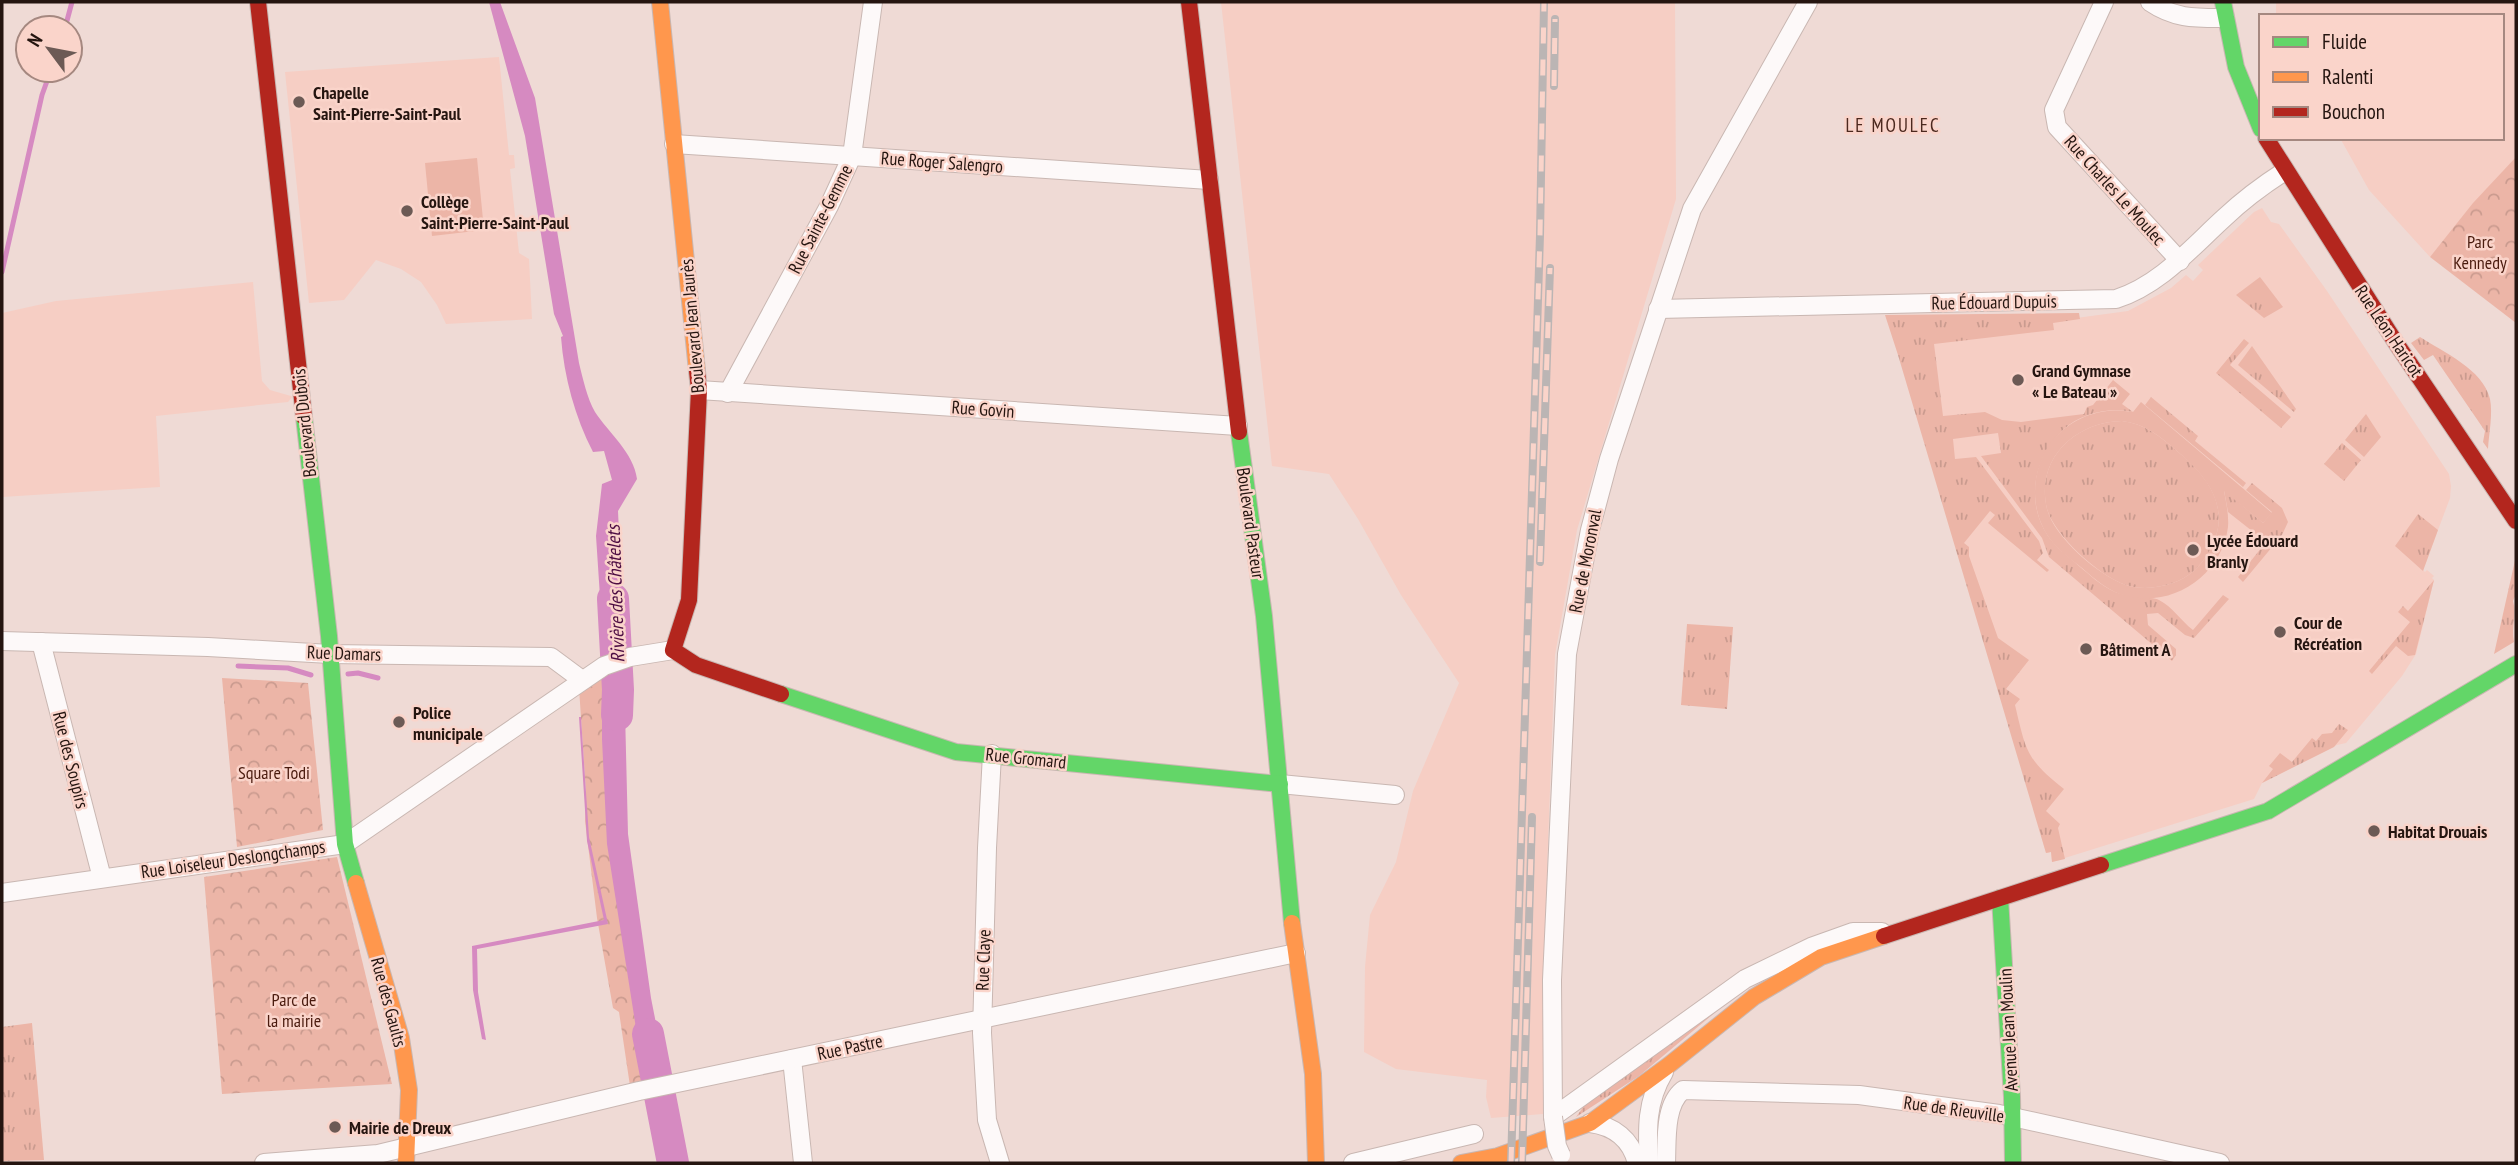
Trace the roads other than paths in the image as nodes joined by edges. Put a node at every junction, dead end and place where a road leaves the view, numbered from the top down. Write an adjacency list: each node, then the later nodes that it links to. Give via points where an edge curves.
1 (258, 2): 24 (street, Boulevard Dubois)
2 (660, 2): 11 (street, Boulevard Jean Jaurès)
3 (873, 2): 12 (street, Rue Sainte-Gemme)
4 (1189, 2): 14 (street, Boulevard Pasteur)
5 (1808, 2): 16 (street, Rue de Moronval, via 1692,209)
6 (2104, 2): 15 (street, Rue Charles Le Moulec, via 2054,110 2057,127)
7 (2150, 2): 8 (street, via 2166,13 2194,18)
8 (2224, 10): 9 (street, via 2239,79)
9 (2259, 124)
10 (2267, 140): 13 (street, Rue Léon Haricot)
11 (674, 144): 12 (street, Rue Roger Salengro); 17 (street, Boulevard Jean Jaurès)
12 (852, 156): 14 (street, Rue Roger Salengro); 18 (street, Rue Sainte-Gemme)
13 (2285, 171): 15 (street, Rue Édouard Dupuis, via 2243,201); 20 (street, Rue Léon Haricot)
14 (1209, 180): 19 (street, Boulevard Pasteur)
15 (2180, 261): 16 (street, Rue Édouard Dupuis, via 2140,289 2110,299)
16 (1658, 309): 40 (street, Rue de Moronval, via 1590,530 1567,654 1552,980)
17 (699, 390): 18 (street); 23 (street, Boulevard Jean Jaurès, via 689,600)
18 (728, 393): 19 (street, Rue Govin)
19 (1238, 426): 28 (street, Boulevard Pasteur, via 1264,616)
20 (2516, 520)
21 (2, 641): 22 (street, Rue Damars)
22 (41, 642): 24 (street, Rue Damars); 31 (street, Rue des Soupirs)
23 (673, 649): 26 (street, via 630,657); 27 (street, Rue Gromard, via 696,665 956,752)
24 (330, 654): 26 (street, Rue Damars, via 551,657); 30 (street, Boulevard Dubois)
25 (2516, 664): 33 (street, via 2268,811)
26 (582, 680): 30 (street, Rue Loiseleur Deslongchamps)
27 (992, 754): 28 (street, Rue Gromard); 36 (street, Rue Claye)
28 (1280, 784): 29 (street, Rue Gromard); 35 (street, Boulevard Pasteur)
29 (1395, 794)
30 (345, 844): 31 (street, Rue Loiseleur Deslongchamps); 45 (street, Rue des Gaults, via 401,1038 409,1090)
31 (102, 878): 32 (street, Rue Loiseleur Deslongchamps)
32 (2, 893)
33 (2000, 898): 34 (street); 41 (street, Avenue Jean Moulin)
34 (1889, 932): 39 (street, via 1799,968 1754,996); 40 (street, via 1853,932 1745,979)
35 (1296, 953): 36 (street, Rue Pastre); 37 (street, Boulevard Pasteur)
36 (983, 1019): 38 (street, Rue Pastre); 49 (street, Rue Claye, via 987,1120)
37 (1309, 1045): 44 (street, Boulevard Pasteur); 50 (street, Boulevard Pasteur)
38 (792, 1059): 45 (street, Rue Pastre, via 451,1135); 48 (street)
39 (1669, 1065): 42 (street); 54 (street, via 1651,1100)
40 (1553, 1117): 46 (street, Rue de Moronval, bridge)
41 (2012, 1117): 55 (street, Rue de Rieuville, via 1859,1095 1683,1090 1673,1102); 56 (street, Avenue Jean Moulin); 57 (street, Rue de Rieuville)
42 (1590, 1123): 52 (street, via 1498,1156); 53 (street, via 1620,1134)
43 (1474, 1134): 51 (street)
44 (1300, 1150)
45 (406, 1155): 47 (street, Rue Pastre)
46 (1563, 1159)
47 (264, 1163)
48 (803, 1163)
49 (1000, 1163)
50 (1316, 1163)
51 (1353, 1163)
52 (1461, 1163)
53 (1637, 1163)
54 (1649, 1163)
55 (1665, 1163)
56 (2013, 1163)
57 (2220, 1163)

